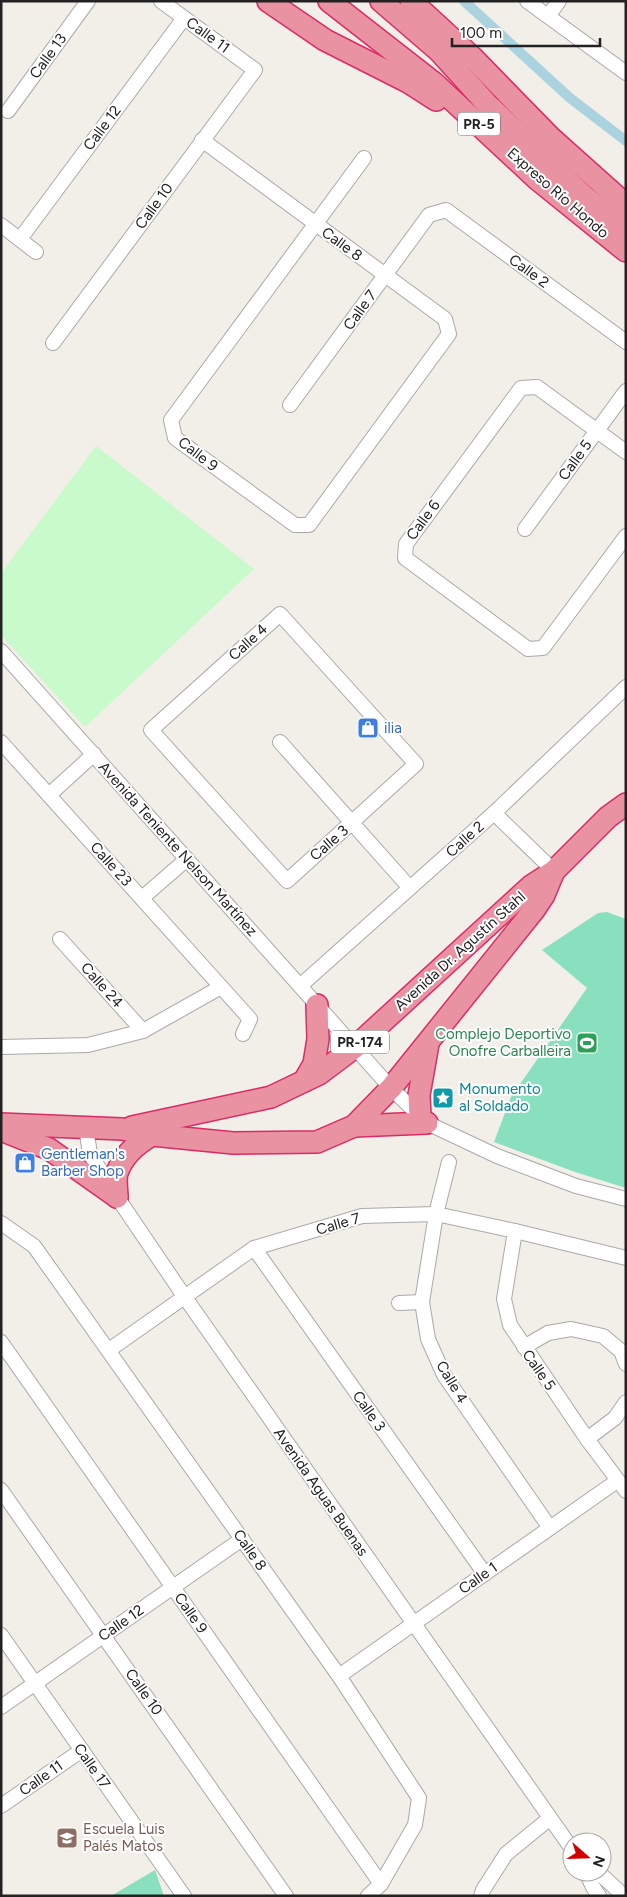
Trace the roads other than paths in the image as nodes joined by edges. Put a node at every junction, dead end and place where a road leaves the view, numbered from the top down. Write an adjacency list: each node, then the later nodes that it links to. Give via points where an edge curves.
1 (88, 1): 13 (street, Calle 13)
2 (161, 1): 10 (street, Calle 11)
3 (268, 1): 16 (highway, via 326,40 437,100)
4 (329, 1): 16 (highway, Expreso Río Hondo / PR-5, via 434,83)
5 (381, 1): 21 (highway, via 439,52 585,197)
6 (411, 1): 17 (highway, PR-5, via 472,57 550,137)
7 (527, 1): 9 (street)
8 (559, 1): 9 (street)
9 (548, 16): 11 (street)
10 (184, 18): 12 (street, Calle 11); 22 (street, Calle 12)
11 (624, 69)
12 (255, 70): 14 (street, Calle 10)
13 (8, 111)
14 (202, 140): 19 (street, Calle 8); 27 (street, Calle 10)
15 (364, 158): 19 (street, Calle 9)
16 (528, 170): 23 (highway, Expreso Río Hondo / PR-5)
17 (626, 205)
18 (429, 215): 25 (street, Calle 7); 26 (street, Calle 2, via 446,210)
19 (315, 224): 25 (street, Calle 8); 28 (street, Calle 9, via 171,420 175,438 295,525 309,525)
20 (1, 225): 22 (street)
21 (626, 230)
22 (20, 238): 24 (street)
23 (626, 251)
24 (36, 252)
25 (385, 275): 28 (street, Calle 8, via 445,319 449,334); 30 (street, Calle 7)
26 (626, 342)
27 (53, 343)
28 (431, 358)
29 (626, 391): 31 (street, Calle 5)
30 (290, 404)
31 (597, 431): 32 (street, Calle 6); 33 (street, Calle 5); 34 (street, Calle 6, via 537,387 521,388 406,544 405,558 528,649 543,648)
32 (626, 452)
33 (525, 529)
34 (626, 536)
35 (1, 651): 39 (street, Avenida Teniente Nelson Martínez)
36 (626, 687): 42 (street, Calle 2)
37 (1, 742): 40 (street, Calle 23)
38 (280, 742): 43 (street)
39 (94, 754): 40 (street); 44 (street, Avenida Teniente Nelson Martínez)
40 (49, 795): 48 (street, Calle 23)
41 (626, 804): 45 (highway, Avenida Dr. Agustín Stahl / PR-174, via 608,817)
42 (494, 813): 45 (street); 47 (street, Calle 2)
43 (351, 822): 46 (street, Calle 3); 46 (street, Calle 4, via 416,764 280,614 151,730); 47 (street, Calle 3)
44 (187, 859): 48 (street); 50 (street, Avenida Teniente Nelson Martínez)
45 (554, 871): 55 (highway, Avenida Dr. Agustín Stahl / PR-174, via 534,910); 56 (highway, Avenida Dr. Agustín Stahl / PR-174, via 531,886)
46 (287, 881)
47 (410, 888): 50 (street, Calle 2)
48 (142, 898): 51 (street, Calle 23)
49 (60, 939): 53 (street, Calle 24)
50 (300, 986): 52 (street, Avenida Teniente Nelson Martínez)
51 (221, 987): 53 (street); 54 (street, Calle 23, via 250,1019)
52 (317, 1005): 56 (street, Avenida Teniente Nelson Martínez); 58 (highway, via 318,1039 314,1064)
53 (143, 1031): 57 (street, via 88,1046)
54 (243, 1034)
55 (429, 1041): 59 (highway, Avenida Dr. Agustín Stahl / PR-174); 61 (highway, via 419,1095)
56 (355, 1047): 58 (highway, Avenida Dr. Agustín Stahl / PR-174); 59 (street, Avenida Teniente Nelson Martínez)
57 (1, 1048)
58 (304, 1081): 60 (highway, Avenida Dr. Agustín Stahl / PR-174, via 271,1097)
59 (391, 1088): 61 (street, Avenida Teniente Nelson Martínez); 63 (highway, Avenida Dr. Agustín Stahl / PR-174)
60 (233, 1105): 65 (highway, Avenida Dr. Agustín Stahl / PR-174); 68 (highway, via 199,1123)
61 (424, 1120): 63 (highway); 71 (street, Avenida Teniente Nelson Martínez, via 497,1156 576,1186)
62 (1, 1124): 64 (highway, Avenida Dr. Agustín Stahl / PR-174)
63 (354, 1126): 68 (highway, Avenida Dr. Agustín Stahl / PR-174, via 316,1142 233,1143)
64 (86, 1128): 65 (highway, Avenida Dr. Agustín Stahl / PR-174); 70 (street, Avenida Aguas Buenas, via 90,1154)
65 (122, 1129): 67 (highway, Avenida Dr. Agustín Stahl / PR-174)
66 (1, 1130): 70 (highway, via 49,1149)
67 (152, 1135): 68 (highway, Avenida Dr. Agustín Stahl / PR-174); 70 (highway, via 136,1144 125,1157 117,1174)
68 (196, 1139)
69 (449, 1162): 72 (street, Calle 4)
70 (116, 1197): 77 (street, Avenida Aguas Buenas)
71 (626, 1199)
72 (436, 1214): 74 (street, Calle 7); 75 (street, Calle 7, via 362,1216); 78 (street, Calle 4)
73 (1, 1223): 82 (street, Calle 8, via 34,1246)
74 (515, 1231): 76 (street, Calle 7); 81 (street, Calle 5, via 504,1299 510,1325)
75 (254, 1248): 77 (street, Calle 7); 90 (street, Calle 3)
76 (626, 1258)
77 (184, 1296): 82 (street, Calle 7); 92 (street, Avenida Aguas Buenas)
78 (422, 1302): 79 (street); 88 (street, Calle 4, via 428,1339 444,1375)
79 (399, 1303)
80 (1, 1342): 91 (street, Calle 9)
81 (524, 1347): 83 (street, via 548,1333 571,1329 603,1336 621,1351); 85 (street, Calle 5)
82 (109, 1350): 89 (street, Calle 8)
83 (626, 1364)
84 (626, 1402): 85 (street, via 615,1418)
85 (587, 1439): 86 (street, Calle 5)
86 (622, 1486): 88 (street, Calle 1)
87 (1, 1490): 94 (street, Calle 10)
88 (550, 1528): 90 (street, Calle 1)
89 (242, 1539): 91 (street, Calle 12); 95 (street, Calle 8)
90 (484, 1574): 92 (street, Calle 1)
91 (173, 1587): 94 (street, Calle 12); 104 (street, Calle 9)
92 (413, 1624): 95 (street, Calle 1); 100 (street, Avenida Aguas Buenas)
93 (1, 1635): 96 (street, Calle 17)
94 (104, 1635): 96 (street, Calle 12); 106 (street, Calle 10)
95 (338, 1676): 104 (street, Calle 8, via 419,1798 416,1825)
96 (35, 1683): 97 (street, Calle 12); 98 (street, Calle 17)
97 (1, 1707)
98 (82, 1750): 99 (street, Calle 11); 105 (street, Calle 17)
99 (1, 1806)
100 (549, 1818): 101 (street, Avenida Aguas Buenas); 108 (street, via 506,1854)
101 (562, 1836)
102 (591, 1882): 109 (street)
103 (609, 1882): 110 (street)
104 (381, 1884): 107 (street, Calle 8)
105 (184, 1896)
106 (286, 1896)
107 (368, 1896)
108 (481, 1896)
109 (599, 1896)
110 (624, 1896)

